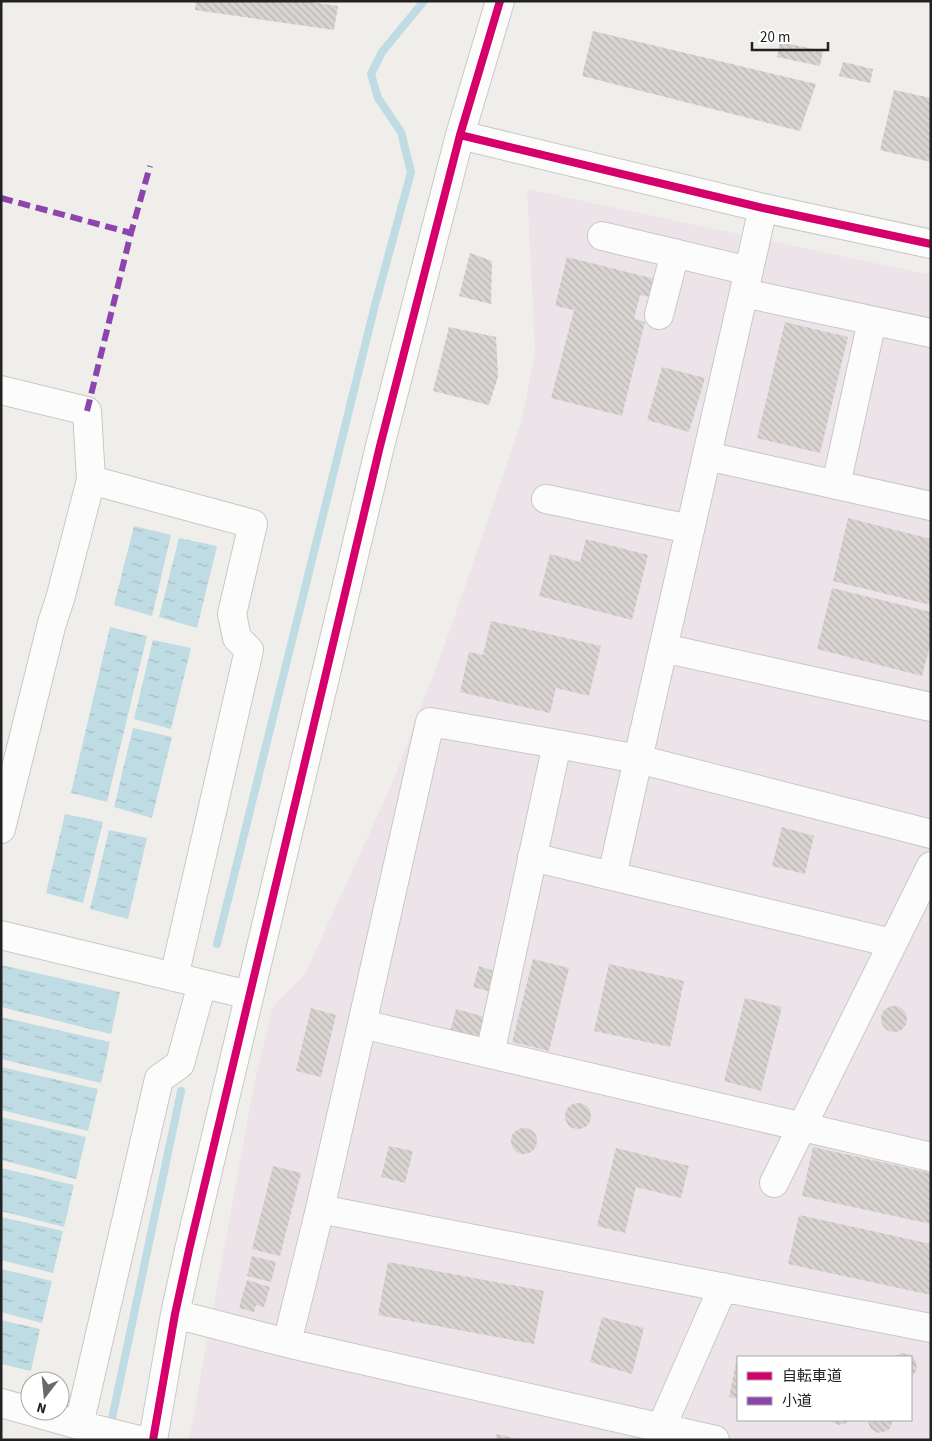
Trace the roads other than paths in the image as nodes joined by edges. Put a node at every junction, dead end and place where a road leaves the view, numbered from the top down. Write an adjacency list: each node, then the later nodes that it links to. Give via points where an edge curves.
1 (500, 1): 2 (street)
2 (460, 135): 3 (street); 31 (street, via 380,446)
3 (763, 208): 5 (street); 7 (street)
4 (602, 236): 6 (street)
5 (931, 244)
6 (675, 253): 7 (street); 8 (street)
7 (746, 282): 9 (street); 12 (street)
8 (659, 315)
9 (872, 321): 10 (street); 14 (street)
10 (931, 333)
11 (1, 390): 13 (street, via 87,411)
12 (707, 456): 14 (street); 17 (street)
13 (91, 480): 22 (street); 29 (street, via 253,524 232,614 237,638 249,650)
14 (836, 485): 16 (street)
15 (546, 499): 17 (street)
16 (931, 506)
17 (690, 530): 18 (street)
18 (663, 648): 19 (street); 21 (street)
19 (931, 707)
20 (557, 744): 21 (street); 24 (street); 32 (street, via 430,722)
21 (638, 759): 23 (street); 26 (street)
22 (1, 829)
23 (931, 834)
24 (532, 857): 26 (street); 33 (street)
25 (931, 866): 28 (street)
26 (612, 876): 28 (street)
27 (1, 935): 29 (street)
28 (892, 943): 34 (street)
29 (174, 977): 30 (street)
30 (202, 984): 31 (street); 43 (street, via 180,1064 159,1078)
31 (249, 995): 39 (street)
32 (362, 1024): 33 (street); 37 (street)
33 (490, 1054): 34 (street)
34 (801, 1127): 35 (street); 36 (street)
35 (931, 1157)
36 (774, 1184)
37 (320, 1209): 38 (street); 41 (street)
38 (723, 1287): 40 (street); 44 (street)
39 (175, 1314): 41 (street); 45 (street)
40 (931, 1328)
41 (288, 1343): 44 (street)
42 (1, 1403): 43 (street)
43 (90, 1428): 45 (street)
44 (661, 1428): 46 (street)
45 (141, 1439)
46 (715, 1440)

